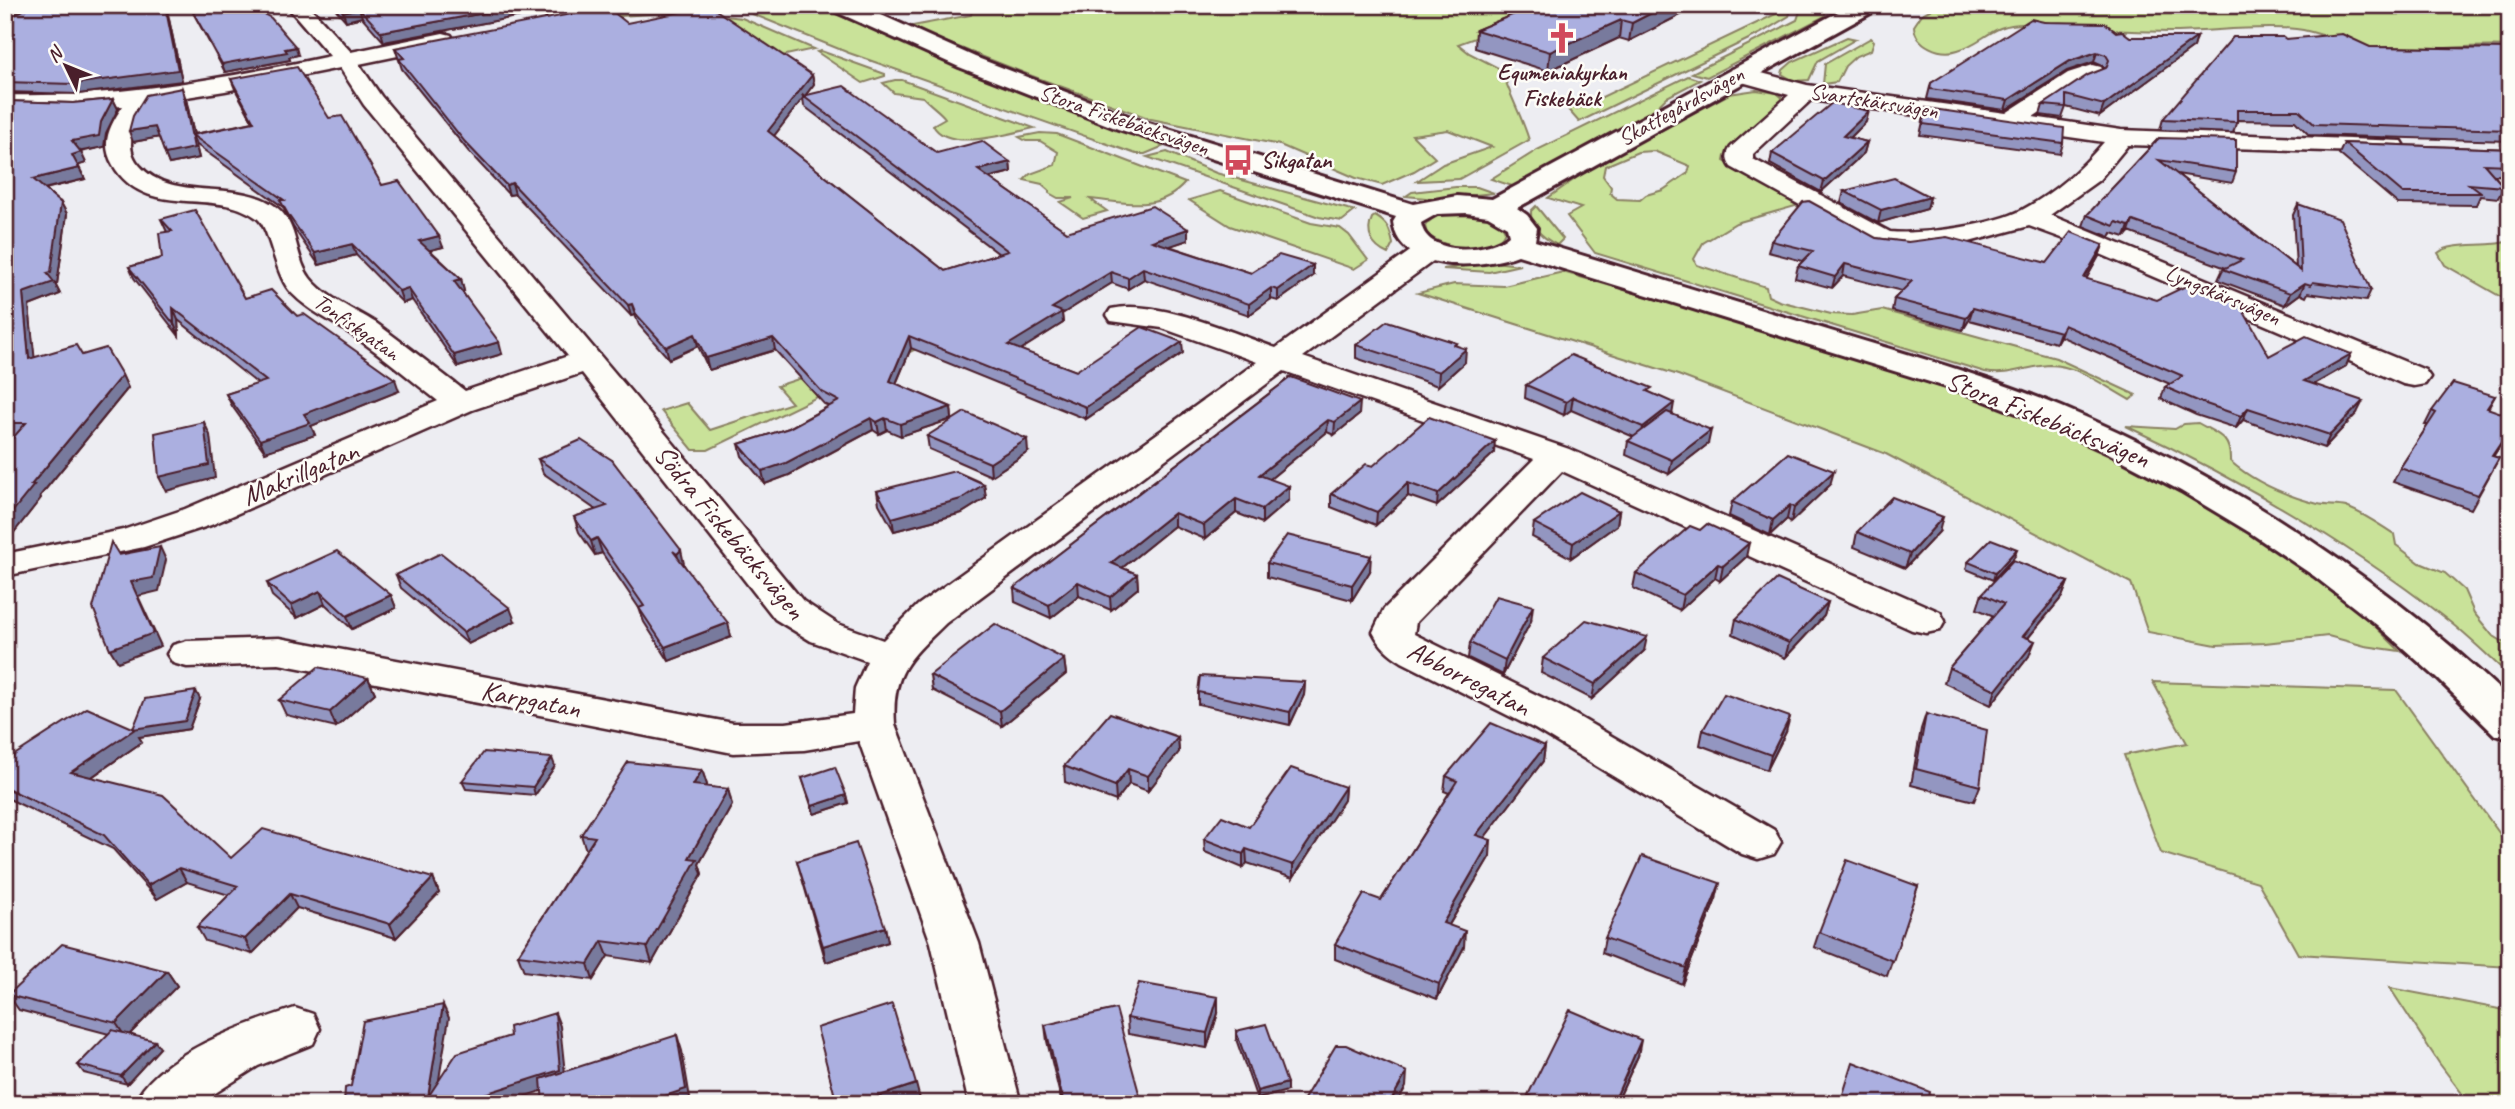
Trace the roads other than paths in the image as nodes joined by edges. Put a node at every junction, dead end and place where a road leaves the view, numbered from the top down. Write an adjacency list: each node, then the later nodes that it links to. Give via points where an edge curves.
1 (296, 5): 7 (street, Södra Fiskebäcksvägen)
2 (621, 5): 5 (street)
3 (840, 5): 17 (street, Stora Fiskebäcksvägen, via 967,62 1127,124)
4 (1860, 6): 9 (street, Skattegårdsvägen)
5 (533, 23)
6 (468, 35): 7 (street)
7 (345, 59): 11 (street); 23 (street, Södra Fiskebäcksvägen, via 372,100)
8 (2093, 72): 13 (street, via 2076,78)
9 (1739, 74): 10 (street, Svartskärsvägen); 16 (street, Skattegårdsvägen)
10 (1806, 92): 13 (street, Svartskärsvägen); 18 (street, via 1740,152 1741,162 1884,240 1969,234)
11 (140, 98): 12 (street, via 78,104); 25 (street, Tonfiskgatan, via 118,134 122,158 133,175 166,191 244,200 269,214 288,265 312,297 363,328)
12 (5, 102)
13 (2011, 121): 14 (street, Svartskärsvägen)
14 (2121, 137): 15 (street, Svartskärsvägen); 18 (street, via 2090,175)
15 (2418, 147)
16 (1495, 209): 17 (street, via 1447,204); 19 (street, via 1523,228)
17 (1415, 214): 20 (street, via 1407,222 1406,232)
18 (2030, 217): 24 (street, Lyngskärsvägen)
19 (1517, 245): 20 (street, via 1485,256); 32 (street, Stora Fiskebäcksvägen, via 1974,385 2124,447 2244,511 2329,567 2416,635)
20 (1430, 250): 22 (street)
21 (1122, 315): 22 (street, via 1167,320)
22 (1279, 359): 26 (street); 30 (street, via 932,614)
23 (588, 360): 25 (street, Makrillgatan); 30 (street, Södra Fiskebäcksvägen, via 789,610 838,641)
24 (2414, 377)
25 (461, 403): 27 (street, Makrillgatan, via 198,517 131,539)
26 (1557, 456): 28 (street); 33 (street, Abborregatan, via 1398,618 1393,632 1398,642 1548,718)
27 (5, 565)
28 (1926, 621)
29 (187, 654): 31 (street, Karpgatan, via 279,652 733,738 812,736)
30 (890, 654): 31 (street, via 871,701)
31 (874, 724): 36 (street, via 955,943)
32 (2510, 724)
33 (1758, 842)
34 (295, 1029): 35 (street, via 217,1060)
35 (160, 1104)
36 (995, 1104)

